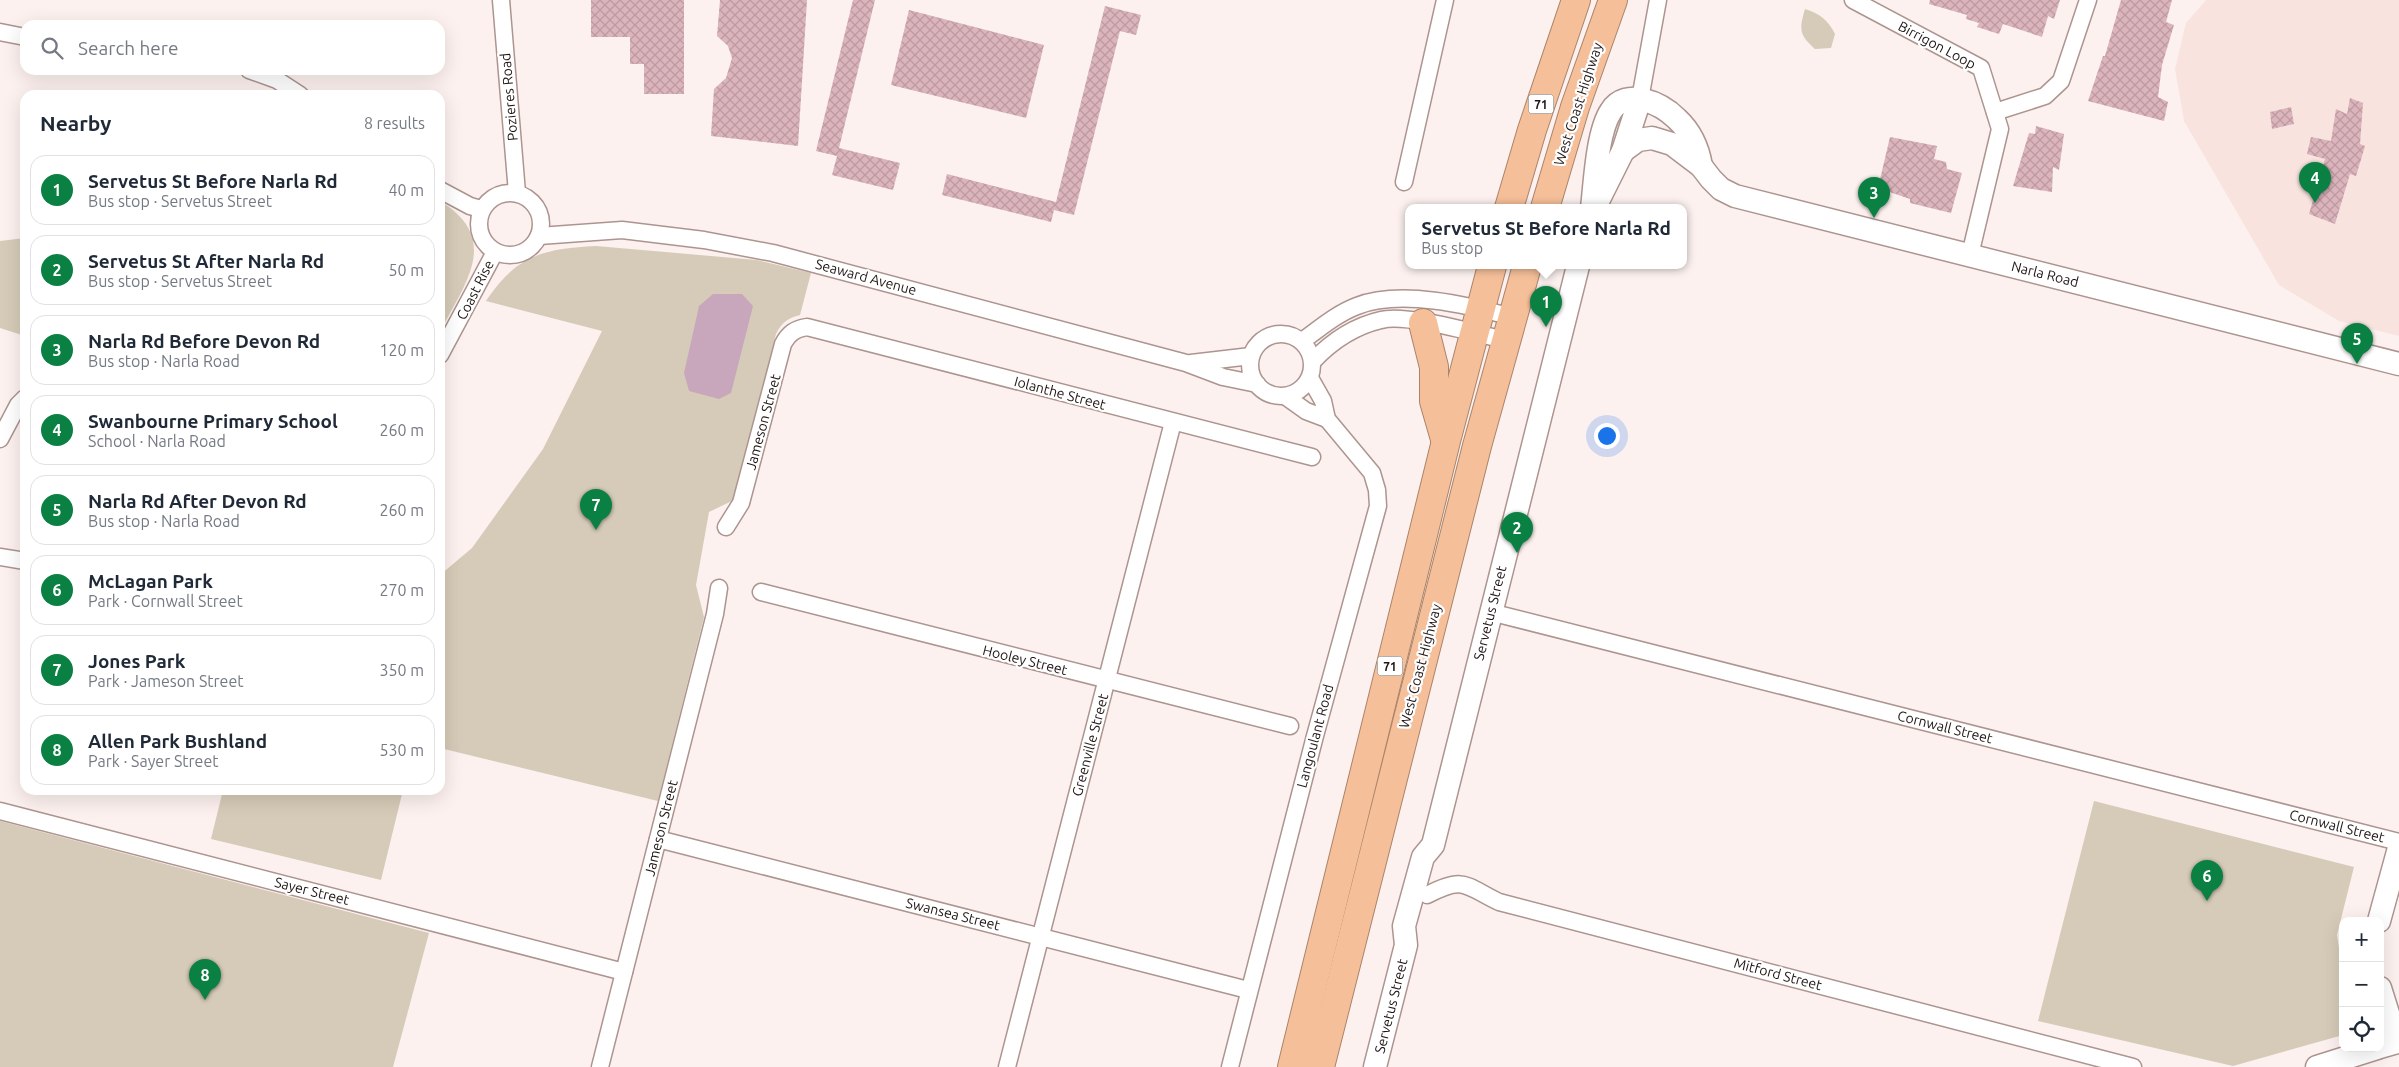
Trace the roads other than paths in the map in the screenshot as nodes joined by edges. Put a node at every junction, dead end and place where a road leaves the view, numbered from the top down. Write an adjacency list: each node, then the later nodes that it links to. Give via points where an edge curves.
1 (500, 0): 18 (street, Pozieres Road)
2 (1445, 0): 16 (street)
3 (1576, 0): 19 (highway, 71)
4 (1613, 0): 20 (highway, West Coast Highway / 71, via 1575,107)
5 (1658, 0): 12 (street)
6 (1853, 0): 13 (street, Birrigon Loop, via 1980,68)
7 (2088, 0): 13 (street, via 2061,81 2045,96)
8 (0, 32): 9 (street)
9 (20, 36)
10 (263, 75): 11 (street)
11 (292, 90)
12 (1640, 99): 14 (street); 15 (street, Narla Road, via 1677,118 1698,148); 21 (street, via 1626,98 1618,102 1607,119 1598,153)
13 (1994, 112): 26 (street, Birrigon Loop, via 2000,129)
14 (1623, 151): 15 (street, Narla Road, via 1638,140 1652,138 1672,144); 22 (street)
15 (1701, 166): 26 (street, Narla Road, via 1711,180 1735,196)
16 (1404, 182)
17 (445, 193): 23 (street)
18 (517, 193): 23 (street, via 497,195); 24 (street, via 528,198 540,215)
19 (1510, 204)
20 (1546, 204)
21 (1593, 204)
22 (1595, 204)
23 (482, 209): 25 (street, via 478,228 486,246)
24 (539, 236): 25 (street, via 533,245 515,256); 38 (street, Seaward Avenue, via 622,230 773,253)
25 (495, 252): 35 (street, Coast Rise)
26 (1970, 254): 39 (street, Narla Road)
27 (1491, 269): 30 (highway, West Coast Highway / 71)
28 (1526, 269): 33 (highway, West Coast Highway / 71)
29 (1577, 269): 54 (street, Servetus Street)
30 (1476, 321): 31 (street); 33 (street); 33 (street); 34 (street, via 1408,299 1388,299 1357,306); 47 (highway, West Coast Highway / 71)
31 (1423, 322): 37 (street, via 1381,319 1328,345); 47 (highway, via 1433,361 1434,401)
32 (807, 327): 45 (street, Iolanthe Street); 49 (street, Jameson Street, via 796,329 783,344 741,503)
33 (1508, 328): 74 (highway, West Coast Highway / 71)
34 (1302, 341): 36 (street, via 1293,336 1273,335 1260,343); 37 (street)
35 (445, 346)
36 (1251, 356): 38 (street, Seaward Avenue); 41 (street)
37 (1313, 361): 40 (street)
38 (1186, 363): 41 (street, Seaward Avenue, via 1223,378)
39 (2399, 364)
40 (1310, 378): 42 (street, via 1295,393); 44 (street, Langoulant Road, via 1323,401)
41 (1256, 384): 42 (street, via 1269,393)
42 (1285, 396): 44 (street, Langoulant Road, via 1306,411)
43 (20, 403): 46 (street)
44 (1327, 419): 67 (street, Langoulant Road, via 1372,473 1378,506)
45 (1173, 422): 48 (street, Iolanthe Street); 55 (street, Greenville Street)
46 (0, 439)
47 (1446, 441): 73 (highway, West Coast Highway / 71)
48 (1312, 457)
49 (726, 526)
50 (0, 557): 51 (street)
51 (20, 560)
52 (719, 588): 58 (street, Jameson Street)
53 (761, 592): 55 (street, Hooley Street)
54 (1490, 612): 59 (street, Cornwall Street); 60 (street, Servetus Street)
55 (1107, 681): 56 (street, Hooley Street); 64 (street, Greenville Street)
56 (1290, 726)
57 (0, 811): 66 (street, Sayer Street)
58 (658, 839): 64 (street, Swansea Street); 66 (street, Jameson Street)
59 (2399, 842)
60 (1432, 844): 62 (street, Servetus Street, via 1436,860); 65 (street, Servetus Street, via 1423,857 1404,926)
61 (2399, 848): 63 (street)
62 (1427, 895): 65 (street, Servetus Street, via 1418,928); 76 (street, Mitford Street, via 1456,883 1466,884 1499,902)
63 (2380, 917)
64 (1040, 937): 67 (street, Swansea Street); 71 (street, Greenville Street)
65 (1406, 945): 75 (street, Servetus Street)
66 (624, 972): 70 (street, Jameson Street)
67 (1248, 990): 72 (street, Langoulant Road)
68 (2383, 1007): 69 (street)
69 (2388, 1045): 77 (street)
70 (600, 1067)
71 (1007, 1067)
72 (1230, 1067)
73 (1292, 1067)
74 (1320, 1067)
75 (1375, 1067)
76 (2133, 1067)
77 (2317, 1067)

